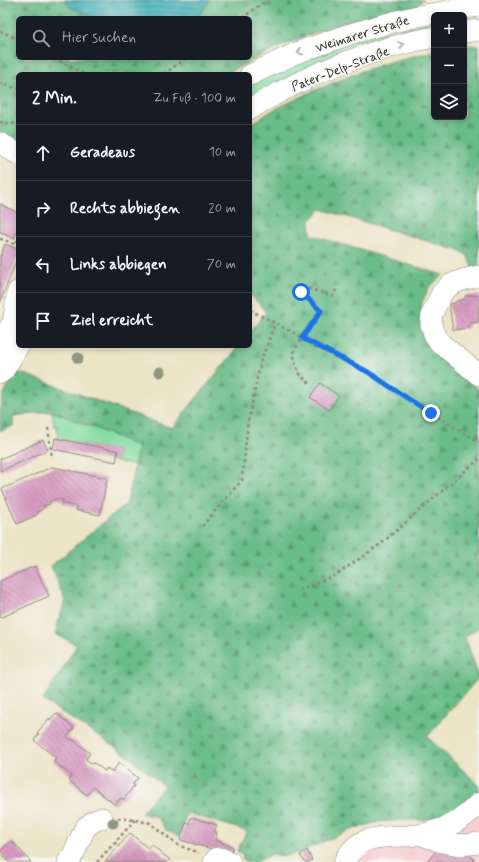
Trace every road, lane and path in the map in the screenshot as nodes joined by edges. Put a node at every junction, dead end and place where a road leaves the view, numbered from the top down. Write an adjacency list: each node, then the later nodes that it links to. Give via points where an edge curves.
1 (267, 0): 3 (path)
2 (479, 6): 13 (street, Weimarer Straße, one-way to 13, via 418,16 350,34 296,54)
3 (245, 16)
4 (479, 30): 6 (street)
5 (0, 31): 8 (path)
6 (467, 32)
7 (431, 37): 16 (street, Pater-Delp-Straße, one-way to 7, via 306,79 335,67)
8 (16, 38)
9 (58, 60): 11 (path)
10 (183, 60): 12 (path)
11 (80, 72)
12 (167, 72)
13 (252, 75)
14 (0, 83): 15 (path)
15 (16, 88)
16 (252, 108)
17 (0, 122): 18 (path)
18 (16, 123)
19 (0, 143): 20 (street)
20 (16, 153)
21 (0, 239): 22 (path)
22 (16, 243)
23 (479, 276): 32 (street, via 450,285 442,293 432,314 431,324 440,343)
24 (336, 290): 28 (path, via 333,296 304,287 300,289 321,311)
25 (252, 311): 27 (path)
26 (16, 315): 29 (street)
27 (276, 324): 28 (path); 38 (path, via 261,360 248,422 242,480)
28 (302, 338): 33 (path, via 293,352 296,367 303,378); 35 (path, via 368,372)
29 (0, 346)
30 (17, 348): 31 (street)
31 (0, 373)
32 (479, 375)
33 (310, 382)
34 (48, 428): 36 (path)
35 (479, 442)
36 (52, 458)
37 (479, 458): 39 (path, via 382,543 336,575)
38 (202, 526)
39 (299, 590)
40 (479, 803): 43 (street, via 456,823)
41 (102, 818): 42 (path); 48 (street, via 85,828)
42 (135, 820): 44 (path); 47 (path, via 150,823 178,845)
43 (422, 835): 45 (street, via 462,845); 50 (street, via 366,840 352,850)
44 (114, 842): 46 (path); 49 (path)
45 (479, 843)
46 (119, 846)
47 (220, 861)
48 (68, 862)
49 (97, 862)
50 (344, 862)

